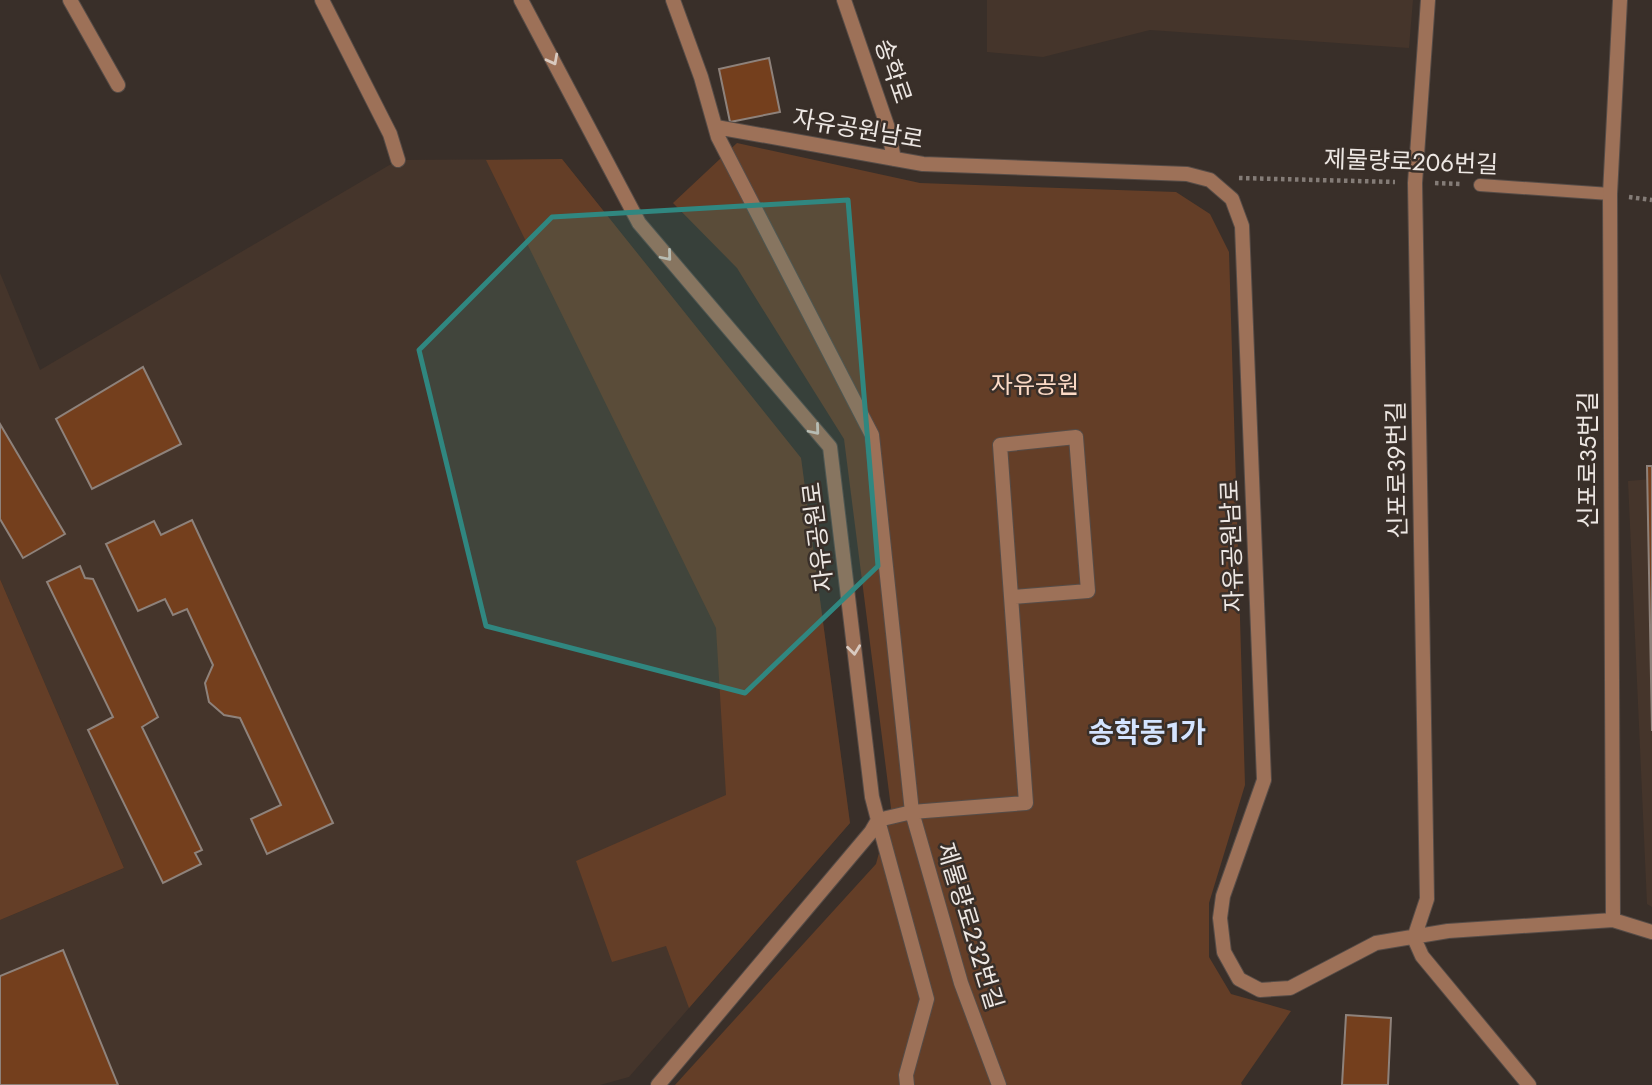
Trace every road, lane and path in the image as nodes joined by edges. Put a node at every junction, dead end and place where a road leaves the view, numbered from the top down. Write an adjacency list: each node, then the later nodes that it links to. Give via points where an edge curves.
1 (70, 0): 8 (street)
2 (322, 0): 11 (street, via 390,134)
3 (522, 0): 18 (street, 자유공원로, one-way to 18, via 639,223 830,447)
4 (673, 0): 9 (street)
5 (844, 0): 10 (street, 송학로, via 888,128)
6 (1428, 0): 13 (street, 신포로39번길)
7 (1620, 0): 15 (street, 신포로35번길)
8 (118, 85)
9 (716, 127): 10 (street, 자유공원남로); 17 (street, 제물량로232번길, via 873,435)
10 (894, 159): 12 (street, 자유공원남로, via 923,164 1187,174)
11 (398, 160)
12 (1210, 180): 13 (path, 제물량로206번길, via 1248,177); 21 (street, 자유공원남로, via 1232,199 1242,226 1264,780 1223,896 1224,952 1239,979 1261,990 1290,988 1376,943)
13 (1415, 183): 14 (path, 제물량로206번길); 21 (street, 신포로39번길, via 1427,899)
14 (1480, 185): 15 (lane, 제물량로206번길)
15 (1610, 194): 19 (street, 신포로35번길)
16 (1013, 597): 16 (street, via 1000,444 1076,437 1088,591); 17 (street, via 1026,803)
17 (912, 812): 18 (street); 24 (street, 제물량로232번길, via 961,983)
18 (878, 820): 22 (street); 23 (street, 자유공원로, via 927,999)
19 (1613, 920): 20 (street, 자유공원남로); 21 (street, 자유공원남로, via 1448,931)
20 (1652, 932)
21 (1414, 938): 25 (street, via 1422,956)
22 (658, 1085)
23 (907, 1085)
24 (999, 1085)
25 (1529, 1085)

